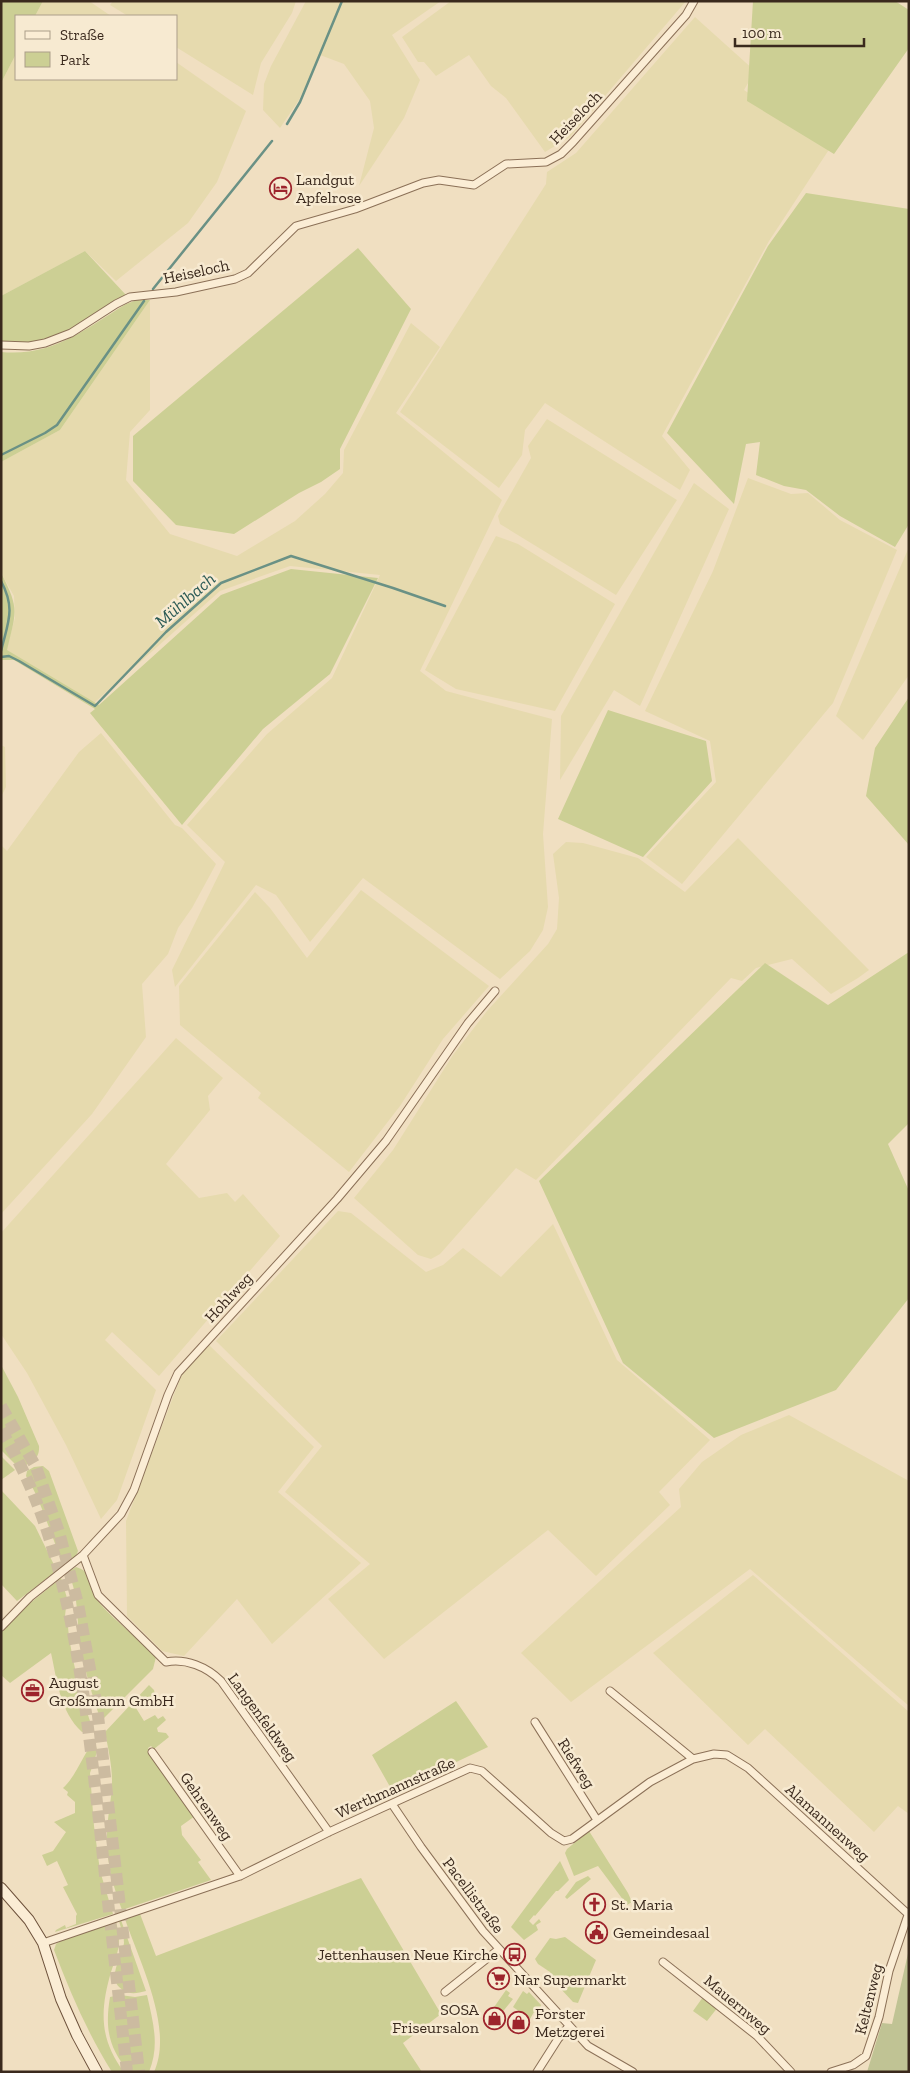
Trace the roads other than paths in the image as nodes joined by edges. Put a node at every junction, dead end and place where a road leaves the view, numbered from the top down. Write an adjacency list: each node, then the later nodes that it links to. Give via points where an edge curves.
1 (694, 1): 2 (street, Heiseloch, via 686,15 573,142 546,162 506,164 474,185 439,180 423,183 355,209 296,226 248,273 235,279 176,292 130,297 71,333 45,343)
2 (1, 345)
3 (494, 991): 4 (street, Hohlweg, via 386,1141 178,1373 127,1504)
4 (83, 1555): 5 (street, Hohlweg, via 30,1597); 13 (street, Langenfeldweg, via 98,1595 166,1662 186,1662 210,1670 221,1681)
5 (1, 1627)
6 (610, 1691): 10 (street)
7 (535, 1722): 12 (street, Riefweg)
8 (152, 1752): 14 (street, Gehrenweg)
9 (727, 1755): 10 (street, Werthmannstraße, via 714,1754); 16 (street, Alamannenweg, via 748,1768)
10 (693, 1759): 12 (street, Werthmannstraße, via 650,1782)
11 (392, 1804): 12 (street, Werthmannstraße, via 470,1768 482,1772 564,1841 572,1839); 13 (street, Werthmannstraße); 18 (street, Pacellistraße, via 482,1932)
12 (597, 1820)
13 (328, 1832): 14 (street, Werthmannstraße)
14 (240, 1876): 17 (street, Werthmannstraße)
15 (1, 1888): 17 (street, via 29,1920)
16 (908, 1912): 22 (street, Keltenweg, via 889,1971 872,2042 866,2056)
17 (43, 1943): 23 (street, via 61,1999)
18 (499, 1950): 20 (street); 21 (street, Pacellistraße)
19 (663, 1962): 26 (street, Mauernweg, via 752,2032)
20 (445, 1992)
21 (569, 2026): 24 (street); 25 (street, Pacellistraße, via 588,2046)
22 (855, 2068): 27 (street, Keltenweg)
23 (97, 2072)
24 (537, 2072)
25 (632, 2072)
26 (791, 2072)
27 (830, 2072)

